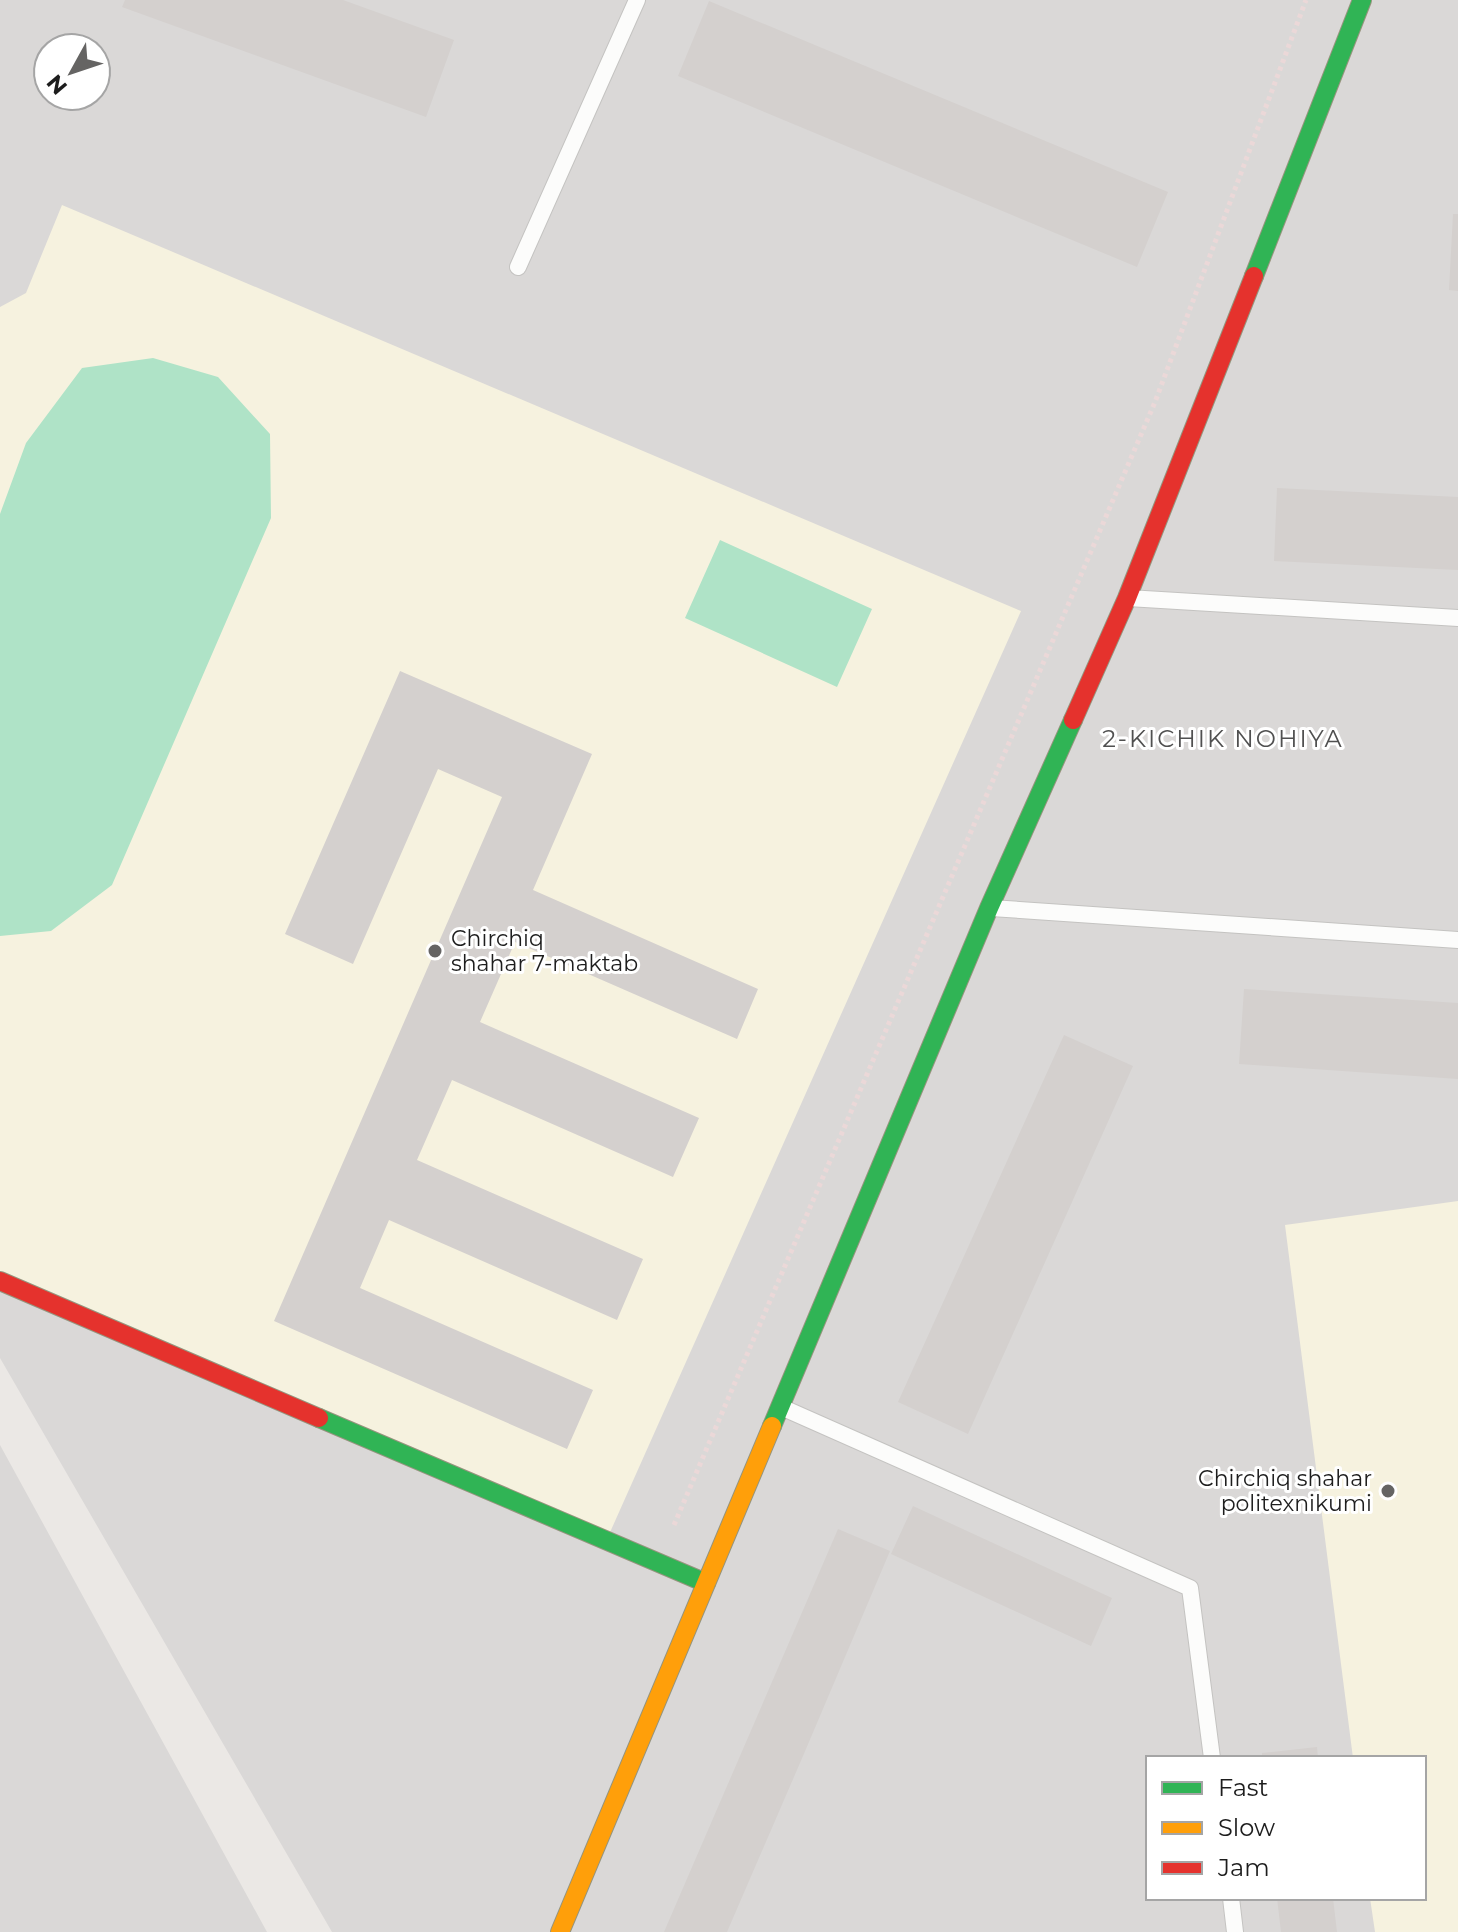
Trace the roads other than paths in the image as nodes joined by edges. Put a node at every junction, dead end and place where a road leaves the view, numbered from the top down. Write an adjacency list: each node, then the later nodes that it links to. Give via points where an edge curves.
1 (637, 0): 3 (lane)
2 (1362, 0): 4 (street)
3 (518, 267)
4 (1127, 598): 5 (lane); 6 (street)
5 (1458, 618)
6 (989, 908): 7 (lane); 9 (street)
7 (1458, 940)
8 (0, 1281): 10 (street)
9 (780, 1406): 10 (street); 11 (lane, via 1190,1588)
10 (706, 1583): 13 (street)
11 (1212, 1756)
12 (1231, 1900): 14 (lane)
13 (560, 1932)
14 (1235, 1932)

